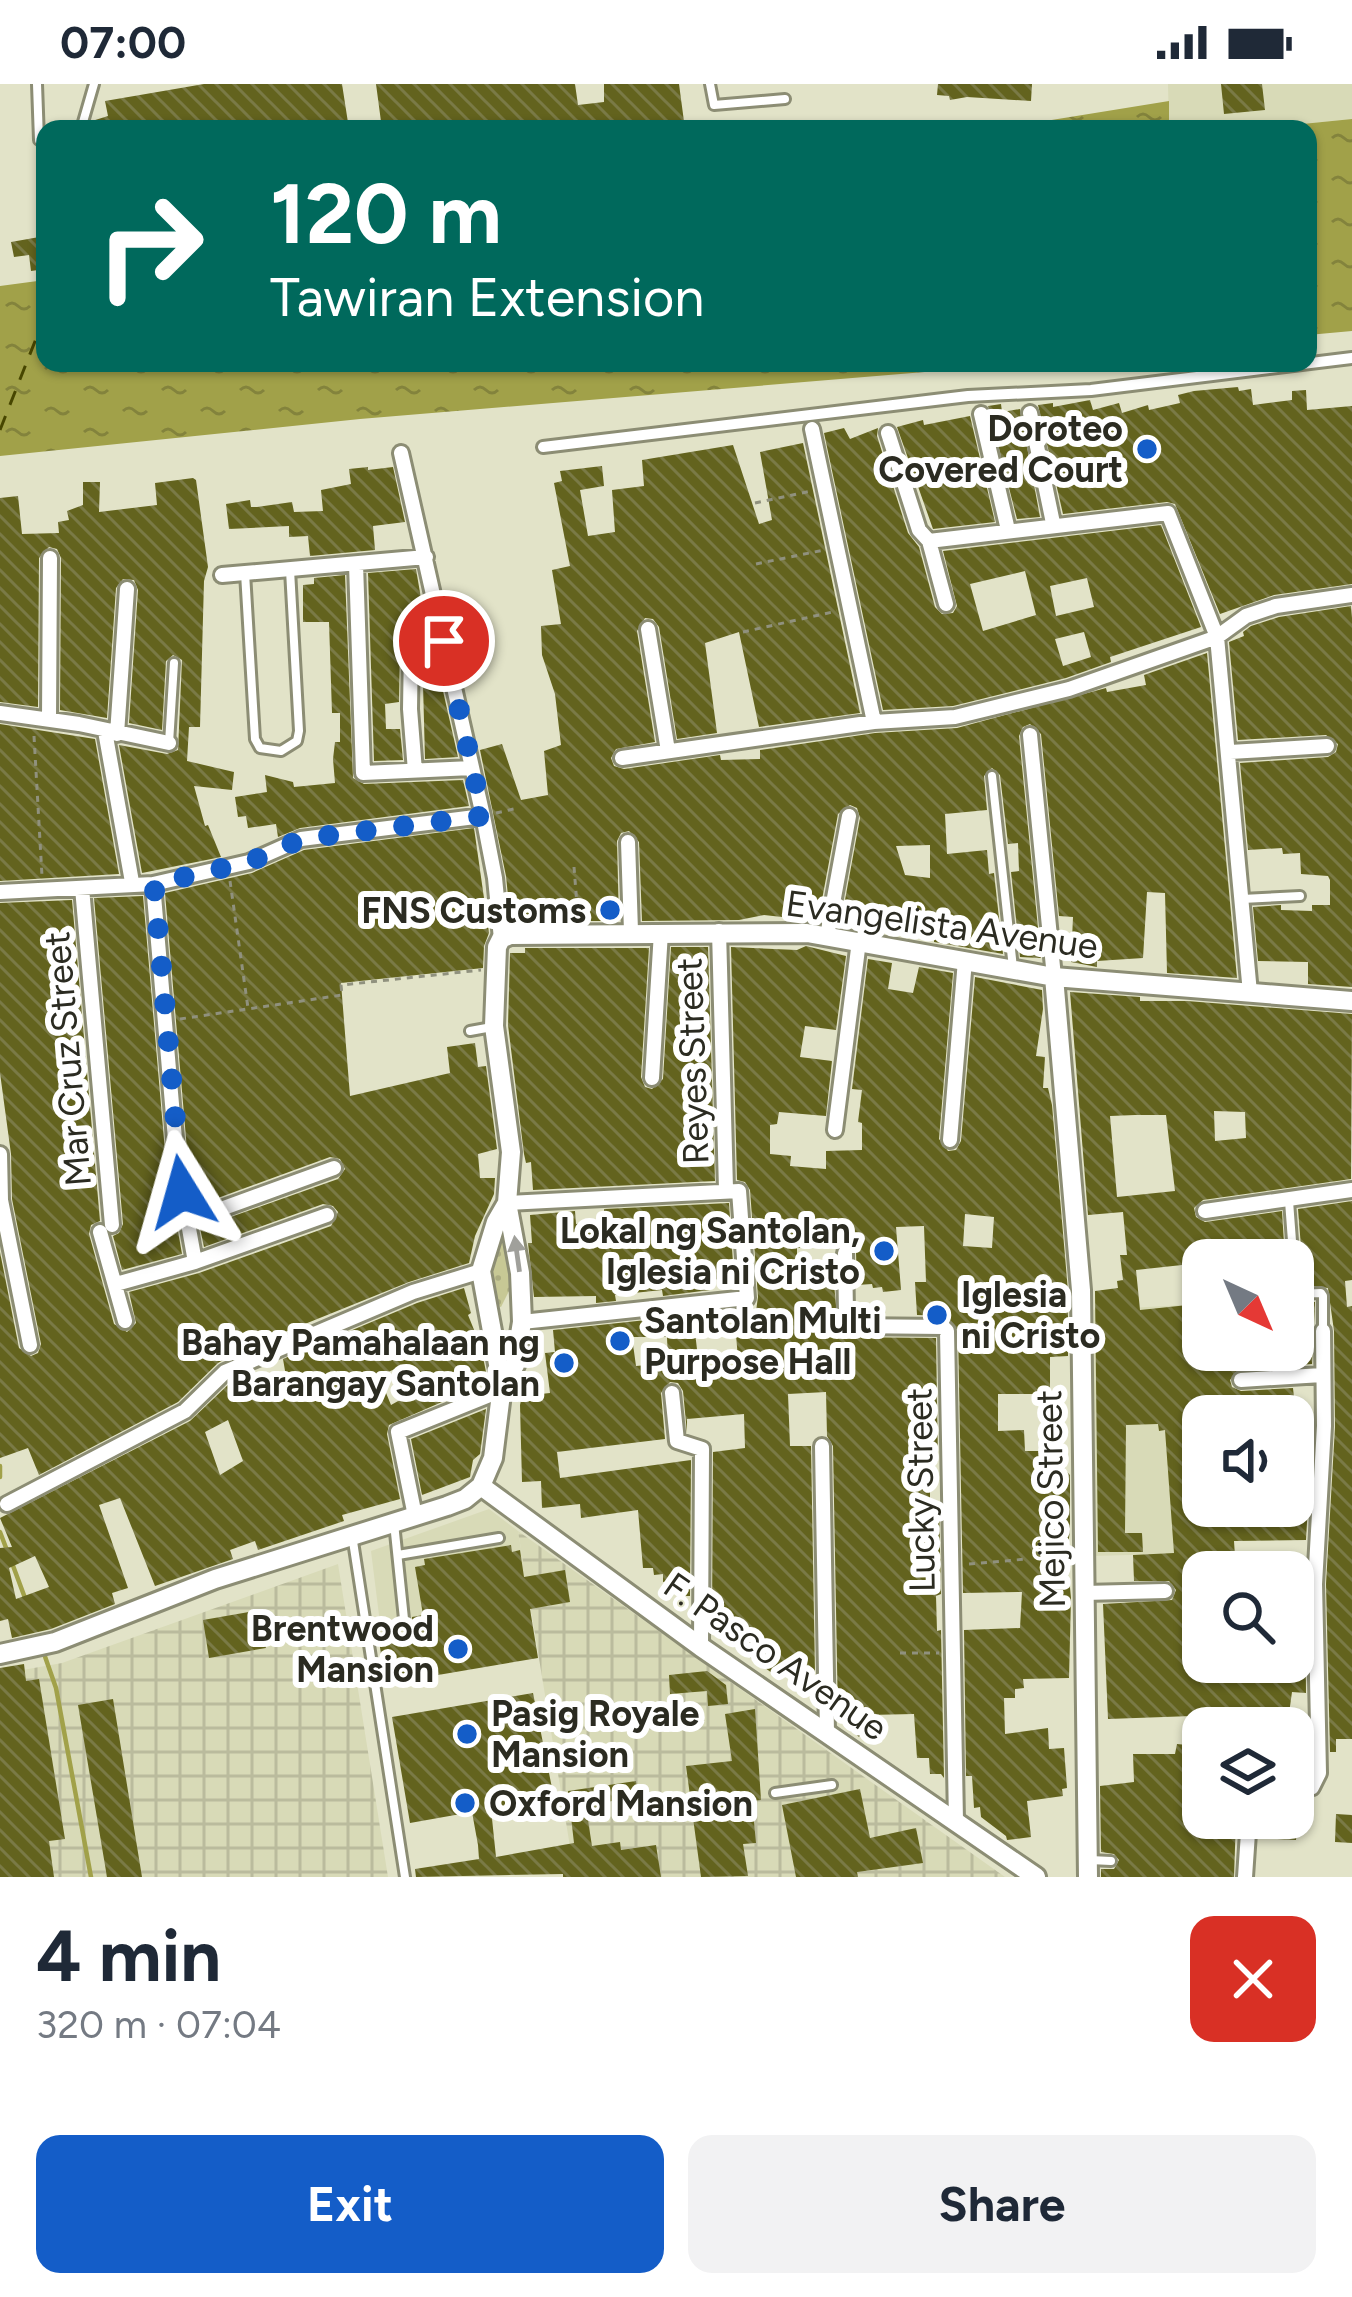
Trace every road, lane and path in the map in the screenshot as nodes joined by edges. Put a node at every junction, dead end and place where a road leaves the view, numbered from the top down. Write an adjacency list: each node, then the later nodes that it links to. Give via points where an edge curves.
1 (37, 84): 5 (lane)
2 (94, 84): 6 (lane)
3 (710, 84): 4 (lane, via 714,105)
4 (784, 99)
5 (38, 120)
6 (84, 120)
7 (1352, 358): 8 (street)
8 (1317, 362)
9 (1238, 372): 14 (street)
10 (1030, 412): 18 (street)
11 (981, 414): 19 (street)
12 (812, 429): 16 (street)
13 (888, 433): 20 (street)
14 (543, 447)
15 (401, 453): 22 (street)
16 (824, 488): 17 (path); 21 (street)
17 (754, 503)
18 (1053, 523): 19 (street); 35 (street, via 1168,513)
19 (1008, 530): 20 (street)
20 (928, 541): 31 (street)
21 (837, 548): 25 (path); 32 (street)
22 (426, 557): 24 (street); 49 (street)
23 (50, 559): 40 (street)
24 (356, 564): 26 (street); 50 (street, via 363,773)
25 (756, 564)
26 (290, 568): 27 (street); 27 (lane, via 299,731 281,751 260,748 255,739)
27 (245, 572): 28 (street)
28 (222, 575)
29 (127, 590): 42 (street)
30 (1352, 595): 35 (street, via 1276,606)
31 (946, 604)
32 (850, 608): 34 (path); 41 (street)
33 (648, 629): 46 (street)
34 (743, 632)
35 (1216, 638): 41 (street, via 1069,689 955,717); 47 (street)
36 (411, 647): 50 (street)
37 (174, 663): 44 (lane)
38 (0, 713): 39 (street)
39 (33, 717): 40 (street); 61 (path)
40 (49, 719): 42 (street)
41 (874, 722): 46 (street)
42 (111, 732): 44 (street); 58 (street)
43 (1030, 735): 75 (street)
44 (169, 743)
45 (1328, 746): 47 (street)
46 (668, 752): 48 (street)
47 (1230, 752): 64 (street)
48 (622, 758)
49 (472, 768): 50 (street); 53 (street)
50 (415, 771)
51 (992, 776): 74 (lane)
52 (518, 808): 53 (path)
53 (483, 816): 56 (street, via 302,839); 70 (street)
54 (849, 816): 69 (street)
55 (628, 842): 67 (street)
56 (227, 867): 59 (street); 78 (path)
57 (574, 867): 65 (path)
58 (132, 882): 59 (street); 60 (street)
59 (154, 884): 79 (street)
60 (82, 888): 61 (street); 99 (street, Mar Cruz Street)
61 (43, 890): 62 (street)
62 (0, 892)
63 (1300, 896): 64 (lane)
64 (1242, 899): 76 (street)
65 (580, 931): 67 (street, Evangelista Avenue); 70 (street, Evangelista Avenue)
66 (718, 931): 68 (street, Evangelista Avenue); 69 (street, Evangelista Avenue); 87 (street, Reyes Street)
67 (632, 932): 68 (street, Evangelista Avenue)
68 (661, 932): 82 (street)
69 (827, 935): 71 (street, Evangelista Avenue)
70 (501, 939): 73 (street)
71 (859, 941): 72 (street, Evangelista Avenue); 83 (street)
72 (965, 961): 74 (street, Evangelista Avenue); 84 (street)
73 (494, 969): 78 (path, via 351,984 341,986 342,995); 80 (street)
74 (1013, 970): 75 (street, Evangelista Avenue)
75 (1054, 977): 76 (street, Evangelista Avenue); 101 (street, Mejico Street)
76 (1250, 993): 77 (street, Evangelista Avenue)
77 (1352, 1001)
78 (248, 1008): 79 (path)
79 (164, 1020): 94 (street)
80 (494, 1026): 81 (lane); 91 (street, via 511,1153)
81 (470, 1031)
82 (652, 1078)
83 (835, 1130)
84 (950, 1140)
85 (0, 1154): 89 (street)
86 (334, 1168): 94 (street)
87 (726, 1189): 91 (street); 104 (street, Reyes Street, via 739,1191 747,1298)
88 (1352, 1190): 90 (street)
89 (1, 1200): 106 (street)
90 (1289, 1201): 92 (street); 95 (lane)
91 (506, 1203): 98 (street); 104 (street, one-way to 91)
92 (1205, 1211)
93 (327, 1215): 97 (street)
94 (188, 1221): 97 (street)
95 (1291, 1239)
96 (845, 1253): 121 (street, Lucky Street, via 850,1326 947,1331)
97 (195, 1262): 99 (street)
98 (481, 1270): 107 (street); 114 (street, via 225,1372 185,1411)
99 (116, 1284): 103 (street, Mar Cruz Street)
100 (1001, 1284): 101 (path)
101 (1082, 1290): 123 (street, Mejico Street)
102 (1314, 1293): 105 (lane, via 1323,1296)
103 (125, 1321)
104 (522, 1322): 107 (street)
105 (1323, 1331): 108 (street)
106 (30, 1345)
107 (505, 1365): 110 (street)
108 (1322, 1375): 109 (street); 130 (street)
109 (1241, 1380)
110 (502, 1388): 113 (street); 115 (street, via 398,1432)
111 (672, 1393): 125 (street, via 676,1441 702,1449)
112 (823, 1446): 129 (street)
113 (481, 1486): 115 (street); 125 (street, F. Pasco Avenue)
114 (8, 1504)
115 (415, 1516): 116 (street)
116 (394, 1522): 117 (street); 119 (lane)
117 (352, 1535): 128 (street, via 55,1642); 137 (lane)
118 (500, 1538): 119 (lane)
119 (398, 1556): 124 (lane)
120 (1027, 1559): 121 (path)
121 (953, 1565): 126 (street, Lucky Street)
122 (1165, 1591): 123 (street)
123 (1084, 1593): 136 (street, Mejico Street)
124 (404, 1619)
125 (701, 1646): 129 (street, F. Pasco Avenue)
126 (953, 1652): 127 (path); 133 (street, Lucky Street)
127 (900, 1653)
128 (0, 1654)
129 (827, 1732): 133 (street, F. Pasco Avenue)
130 (1314, 1783)
131 (832, 1785): 132 (lane)
132 (775, 1793)
133 (956, 1822): 138 (street, F. Pasco Avenue)
134 (1248, 1839): 139 (street)
135 (1111, 1861): 136 (lane)
136 (1088, 1868)
137 (405, 1877)
138 (1036, 1877)
139 (1245, 1877)

